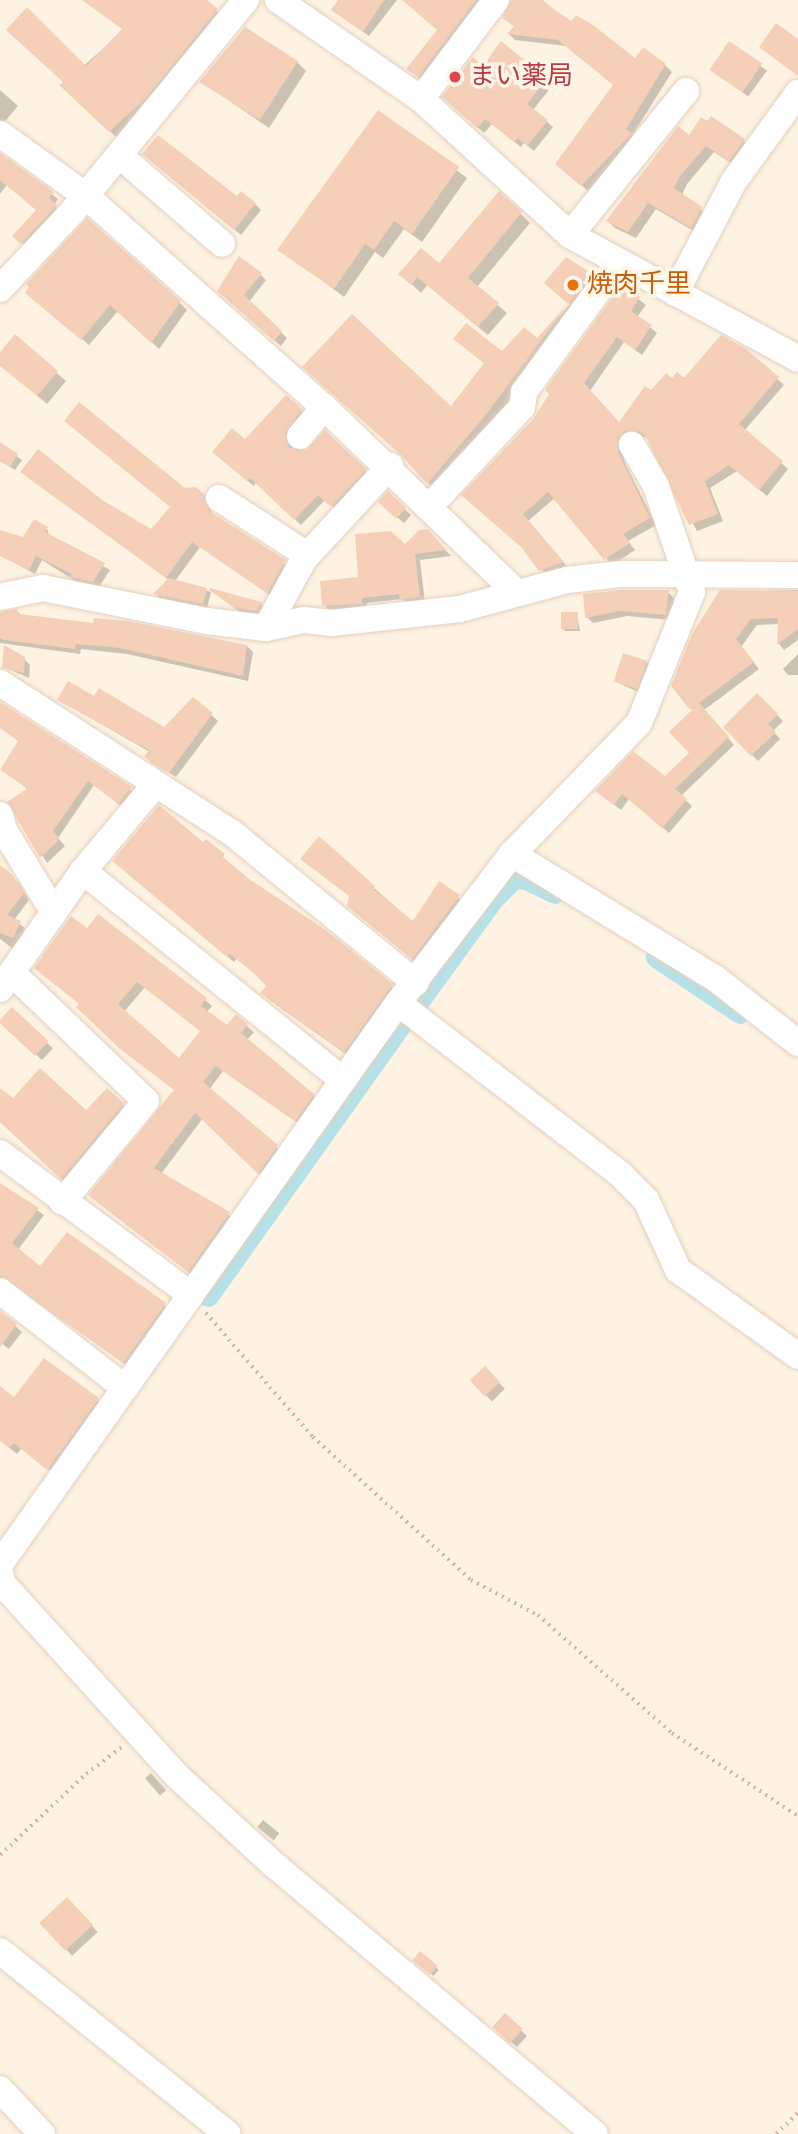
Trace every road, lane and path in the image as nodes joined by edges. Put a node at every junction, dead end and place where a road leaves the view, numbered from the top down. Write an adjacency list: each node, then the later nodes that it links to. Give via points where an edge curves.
1 (246, 0): 8 (street)
2 (278, 0): 6 (street)
3 (496, 0): 6 (street)
4 (686, 91): 10 (street)
5 (798, 93): 14 (street, via 734,181)
6 (421, 99): 10 (street)
7 (0, 134): 9 (street)
8 (119, 155): 9 (street); 11 (street)
9 (86, 196): 13 (street); 16 (street)
10 (570, 235): 12 (street)
11 (222, 244)
12 (619, 262): 14 (street); 21 (street, via 524,391 522,407)
13 (0, 289)
14 (675, 293): 15 (street)
15 (798, 359)
16 (324, 407): 17 (street); 19 (street)
17 (300, 436)
18 (632, 445): 24 (street, via 656,486)
19 (390, 466): 21 (street); 22 (street)
20 (219, 498): 22 (street)
21 (430, 506): 25 (street)
22 (307, 555): 27 (street)
23 (798, 575): 24 (street)
24 (689, 577): 25 (street, via 620,574 567,580); 31 (street, via 692,592 639,723)
25 (518, 594): 27 (street, via 460,609 331,623 304,620)
26 (0, 597): 27 (street, via 43,588)
27 (267, 628)
28 (0, 683): 29 (street)
29 (155, 785): 32 (street); 35 (street, via 232,833)
30 (0, 815): 33 (street, via 4,830)
31 (512, 854): 35 (street); 37 (street, via 716,979)
32 (83, 871): 33 (street); 38 (street)
33 (53, 911): 34 (street)
34 (6, 981): 40 (street, via 146,1101)
35 (415, 984): 36 (street)
36 (398, 1003): 38 (street); 43 (street, via 621,1175 646,1200 678,1270)
37 (798, 1043)
38 (343, 1080): 42 (street)
39 (0, 1153): 40 (street)
40 (62, 1202): 42 (street)
41 (0, 1291): 44 (street)
42 (191, 1295): 44 (street); 48 (path, via 313,1437 471,1580 538,1615 672,1733)
43 (798, 1356)
44 (125, 1388): 45 (street)
45 (1, 1573): 46 (street)
46 (140, 1734): 50 (path, via 86,1774); 56 (street, via 176,1775 274,1864)
47 (798, 1805): 48 (path)
48 (792, 1811): 49 (path)
49 (798, 1816)
50 (0, 1855)
51 (0, 1951): 55 (street)
52 (0, 2089): 54 (street)
53 (798, 2113): 57 (path)
54 (42, 2134)
55 (228, 2134)
56 (594, 2134)
57 (776, 2134)

